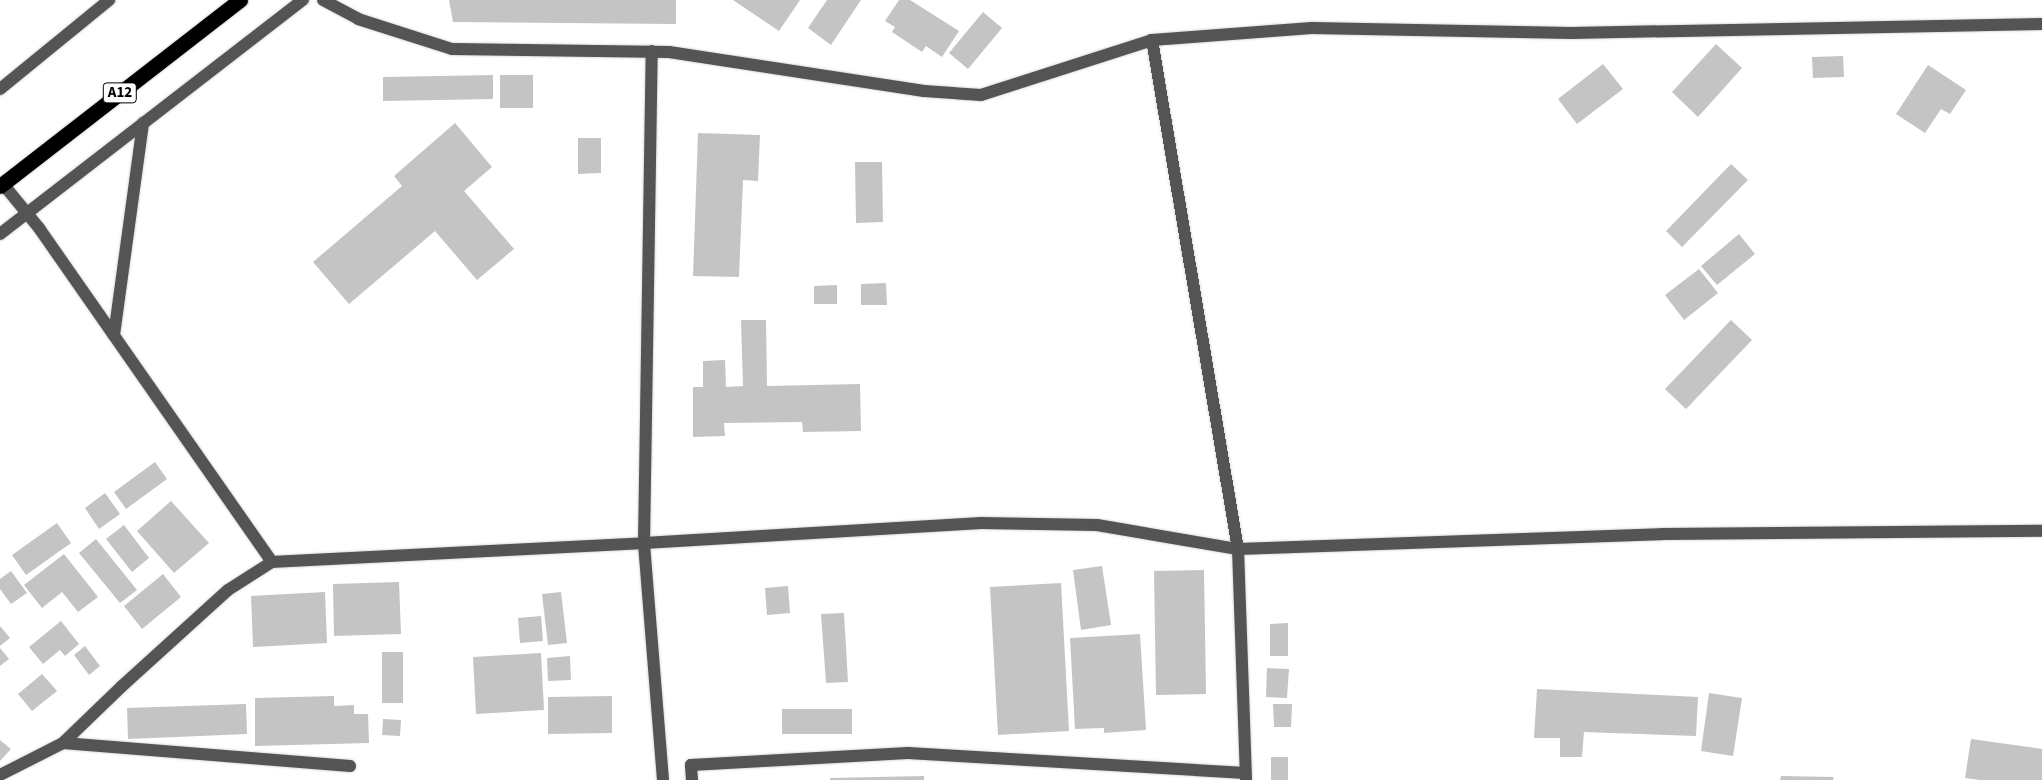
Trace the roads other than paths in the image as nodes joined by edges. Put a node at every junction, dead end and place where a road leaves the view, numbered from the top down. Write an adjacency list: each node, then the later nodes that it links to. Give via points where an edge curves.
1 (109, 0): 8 (street)
2 (240, 0): 10 (highway, A12)
3 (303, 0): 9 (street)
4 (324, 0): 7 (street, via 358,19 452,48)
5 (2042, 24): 6 (street, via 1571,33 1312,28)
6 (1152, 40): 7 (street, via 981,95 924,91); 16 (street)
7 (652, 51): 15 (street)
8 (0, 89)
9 (143, 123): 11 (street); 13 (street)
10 (2, 185): 11 (street)
11 (27, 213): 12 (street); 13 (street)
12 (0, 234)
13 (114, 335): 17 (street)
14 (2042, 531): 16 (street, via 1662,534)
15 (644, 543): 16 (street, via 981,524 1097,525); 17 (street); 22 (street)
16 (1238, 549): 21 (street)
17 (272, 562): 18 (street, via 228,590 121,686)
18 (63, 744): 19 (street); 20 (street)
19 (350, 766)
20 (0, 775)
21 (1245, 777): 23 (street, via 908,753 691,765)
22 (663, 780)
23 (692, 780)

